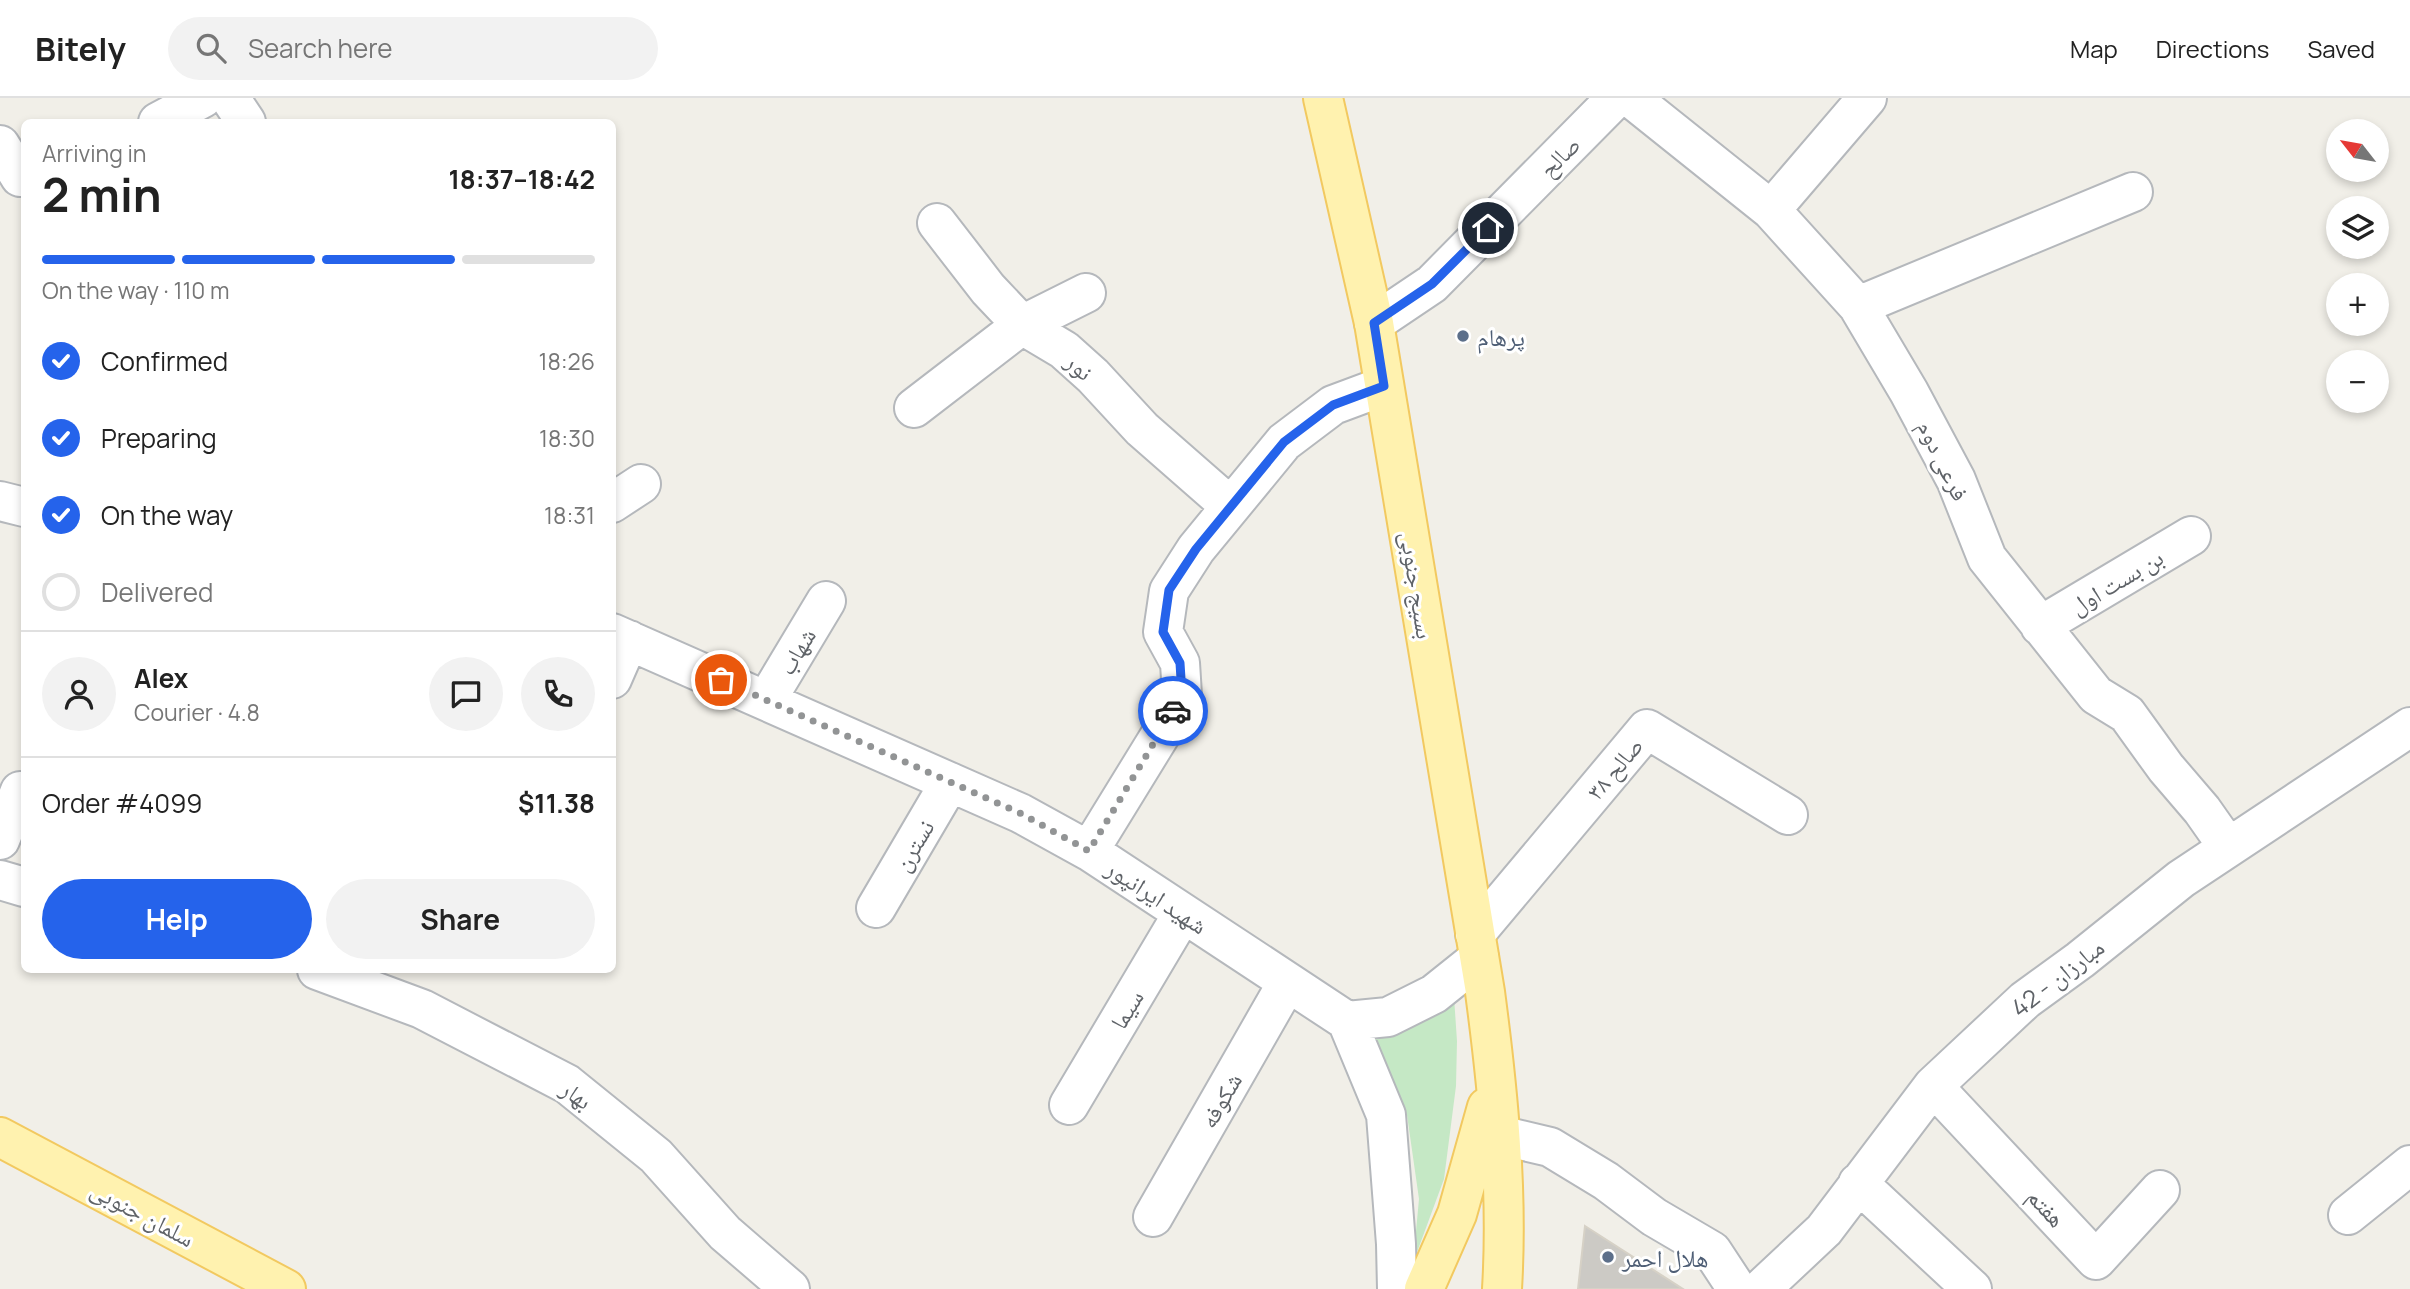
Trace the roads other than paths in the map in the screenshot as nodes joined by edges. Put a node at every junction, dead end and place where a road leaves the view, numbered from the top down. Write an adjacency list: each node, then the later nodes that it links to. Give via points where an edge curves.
1 (203, 98): 7 (street)
2 (230, 98): 8 (street)
3 (1324, 98): 16 (main road, بسیج جنوبی)
4 (1616, 98): 16 (street, صالح, via 1432,284)
5 (1631, 98): 12 (street, فرعی دوم)
6 (1867, 98): 12 (street)
7 (164, 119)
8 (244, 119)
9 (0, 145): 10 (street)
10 (15, 178)
11 (2133, 192): 15 (street)
12 (1772, 210): 15 (street, فرعی دوم)
13 (936, 223): 17 (street, نور)
14 (1086, 293): 17 (street)
15 (1858, 306): 25 (street, فرعی دوم, via 1956,480 1987,558)
16 (1374, 323): 18 (main road, بسیج جنوبی)
17 (1022, 325): 19 (street); 21 (street, نور, via 1064,350 1142,429)
18 (1384, 386): 21 (street, via 1333,405 1284,442); 40 (main road, بسیج جنوبی)
19 (914, 408)
20 (0, 501): 22 (street)
21 (1230, 506): 35 (street, via 1169,590 1163,632 1180,663 1182,695)
22 (21, 507)
23 (2191, 536): 25 (street, بن بست اول)
24 (826, 601): 28 (street, شهاب)
25 (2040, 626): 34 (street, فرعی دوم, via 2096,695 2127,714)
26 (621, 636): 27 (street); 28 (street, شهید ایرانپور)
27 (616, 660)
28 (766, 701): 30 (street, شهید ایرانپور)
29 (2410, 727): 34 (street, مبارزان - 42)
30 (950, 782): 35 (street, شهید ایرانپور); 38 (street, نسترن)
31 (20, 791): 33 (street)
32 (1788, 814): 40 (street, صالح ۳۸, via 1647,729)
33 (0, 840)
34 (2228, 847): 45 (street, مبارزان - 42, via 2025,1000)
35 (1089, 851): 39 (street, شهید ایرانپور)
36 (0, 880): 37 (street)
37 (21, 886)
38 (876, 908)
39 (1183, 913): 42 (street, شهید ایرانپور); 46 (street, سیما)
40 (1477, 946): 43 (street, via 1434,994 1388,1017); 44 (main road, بسیج جنوبی)
41 (325, 973): 55 (street, بهار, via 422,1009 567,1084 656,1156 725,1233)
42 (1287, 983): 43 (street, شهید ایرانپور); 53 (street, شکوفه)
43 (1347, 1021): 56 (street, via 1386,1115)
44 (1496, 1074): 47 (main road, بسیج جنوبی); 57 (main road, via 1457,1214)
45 (1933, 1086): 50 (street, مبارزان - 42); 51 (street, هفتم, via 2096,1259)
46 (1069, 1105)
47 (1499, 1135): 58 (main road, بسیج جنوبی, via 1505,1242); 59 (street, via 1550,1147 1606,1181 1654,1217 1712,1251)
48 (0, 1137): 54 (main road, سلمان جنوبی)
49 (2410, 1165): 52 (street)
50 (1858, 1183): 60 (street, مبارزان - 42, via 1824,1230); 61 (street)
51 (2160, 1190)
52 (2348, 1215)
53 (1153, 1217)
54 (286, 1289)
55 (790, 1289)
56 (1397, 1289)
57 (1424, 1289)
58 (1502, 1289)
59 (1737, 1289)
60 (1761, 1289)
61 (1972, 1289)

